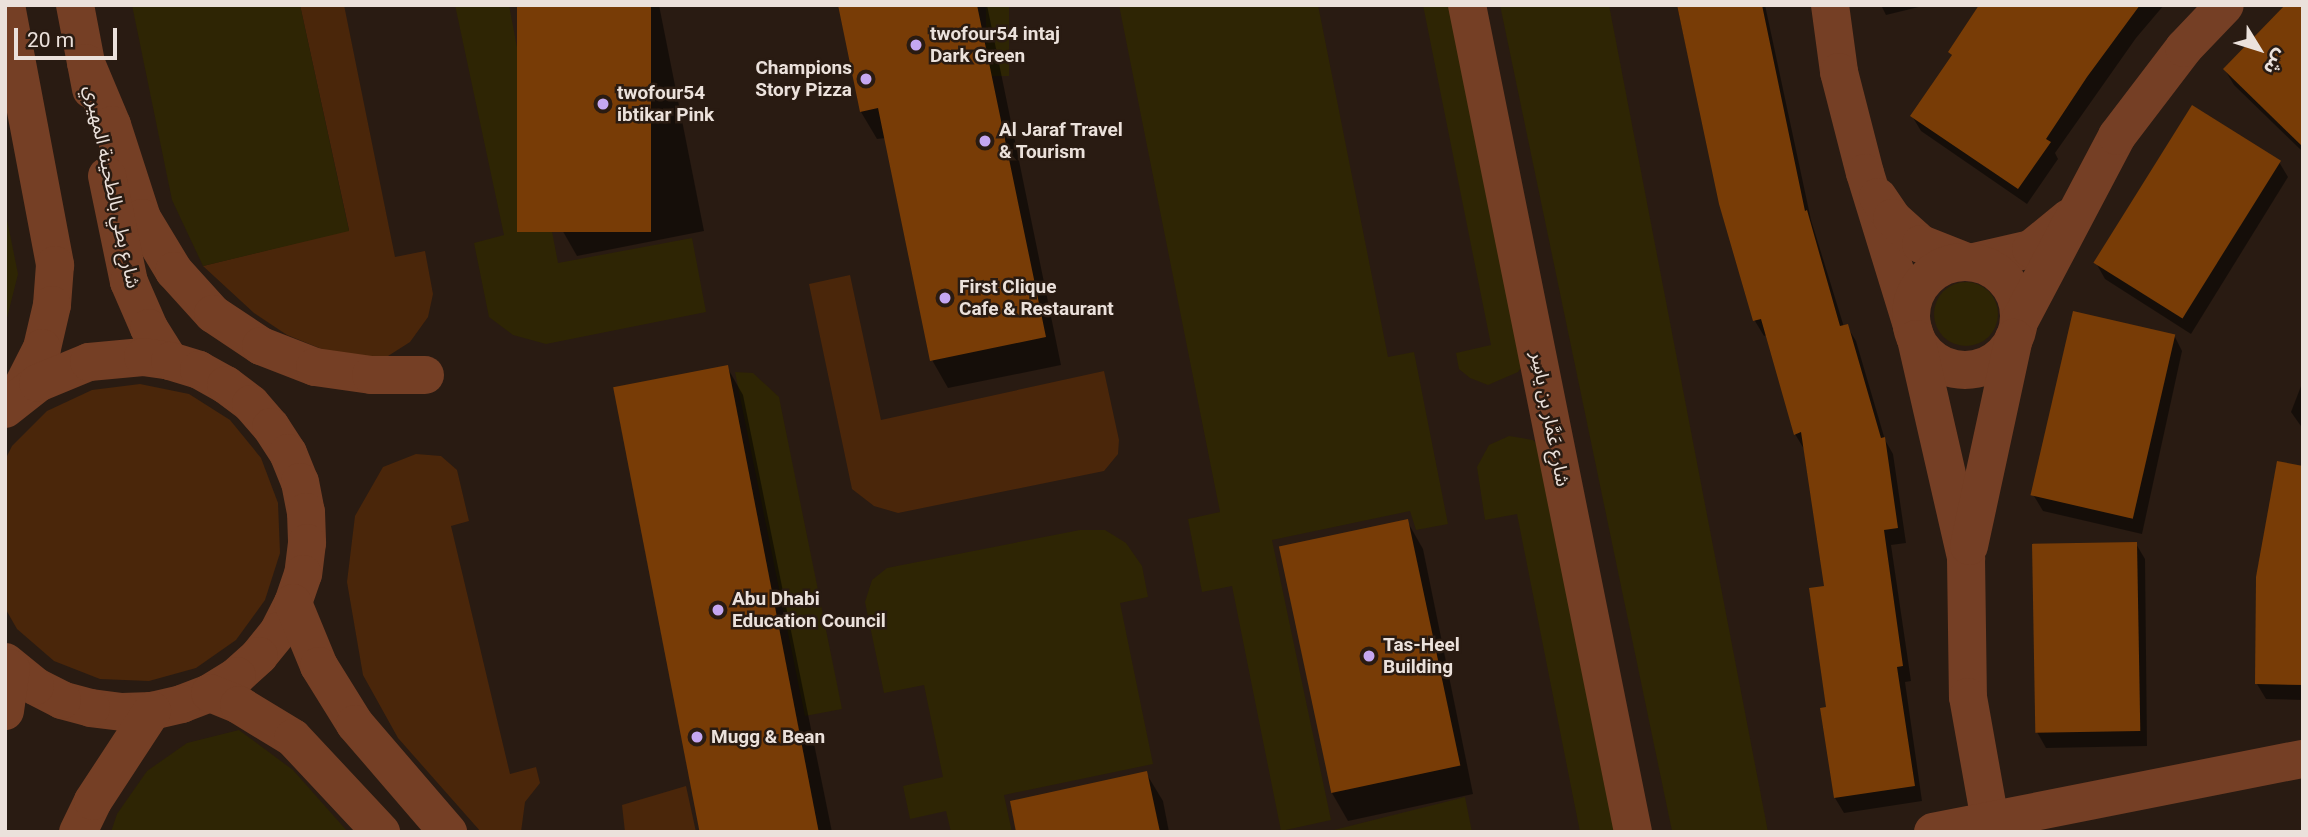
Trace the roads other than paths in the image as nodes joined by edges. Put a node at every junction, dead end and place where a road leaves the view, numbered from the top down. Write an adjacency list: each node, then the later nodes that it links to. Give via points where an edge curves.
1 (6, 5): 14 (street, via 55,265 42,348)
2 (75, 5): 6 (street, شارع بطي بالطحينة المهيري)
3 (1467, 5): 26 (street, شارع عَمَّار بن ياسِر)
4 (1830, 5): 7 (street, via 1839,72)
5 (2225, 5): 8 (street, via 2184,48 2117,136)
6 (86, 63): 12 (street, شارع بطي بالطحينة المهيري, via 130,282 149,328); 13 (street, via 142,218 174,271 213,314 261,346 314,367 371,375)
7 (1866, 178): 9 (street, via 1892,218 1921,244); 11 (street)
8 (2088, 195): 9 (street, via 2062,226 2031,249); 10 (street)
9 (1970, 262): 10 (street, via 2003,276 2013,289); 11 (street, via 1941,268 1921,285 1911,319)
10 (2017, 330): 11 (street, via 2004,353 1990,364 1972,369 1938,363); 15 (street)
11 (1916, 337): 15 (street)
12 (170, 361): 14 (street, via 115,357 89,362 50,376); 16 (street, via 226,384 271,426 288,453 300,482 307,524 303,574)
13 (425, 375)
14 (11, 404)
15 (1966, 558): 22 (street, via 1968,697)
16 (293, 603): 18 (street, via 260,656); 25 (street, via 319,666 349,714)
17 (8, 665): 19 (street); 20 (street, via 35,686 72,703 122,712)
18 (210, 693): 20 (street); 24 (street, via 249,710 293,738)
19 (5, 711)
20 (152, 711): 23 (street)
21 (2303, 759): 22 (street)
22 (1991, 826): 27 (street)
23 (78, 832)
24 (381, 832)
25 (448, 832)
26 (1633, 832)
27 (1933, 832)

